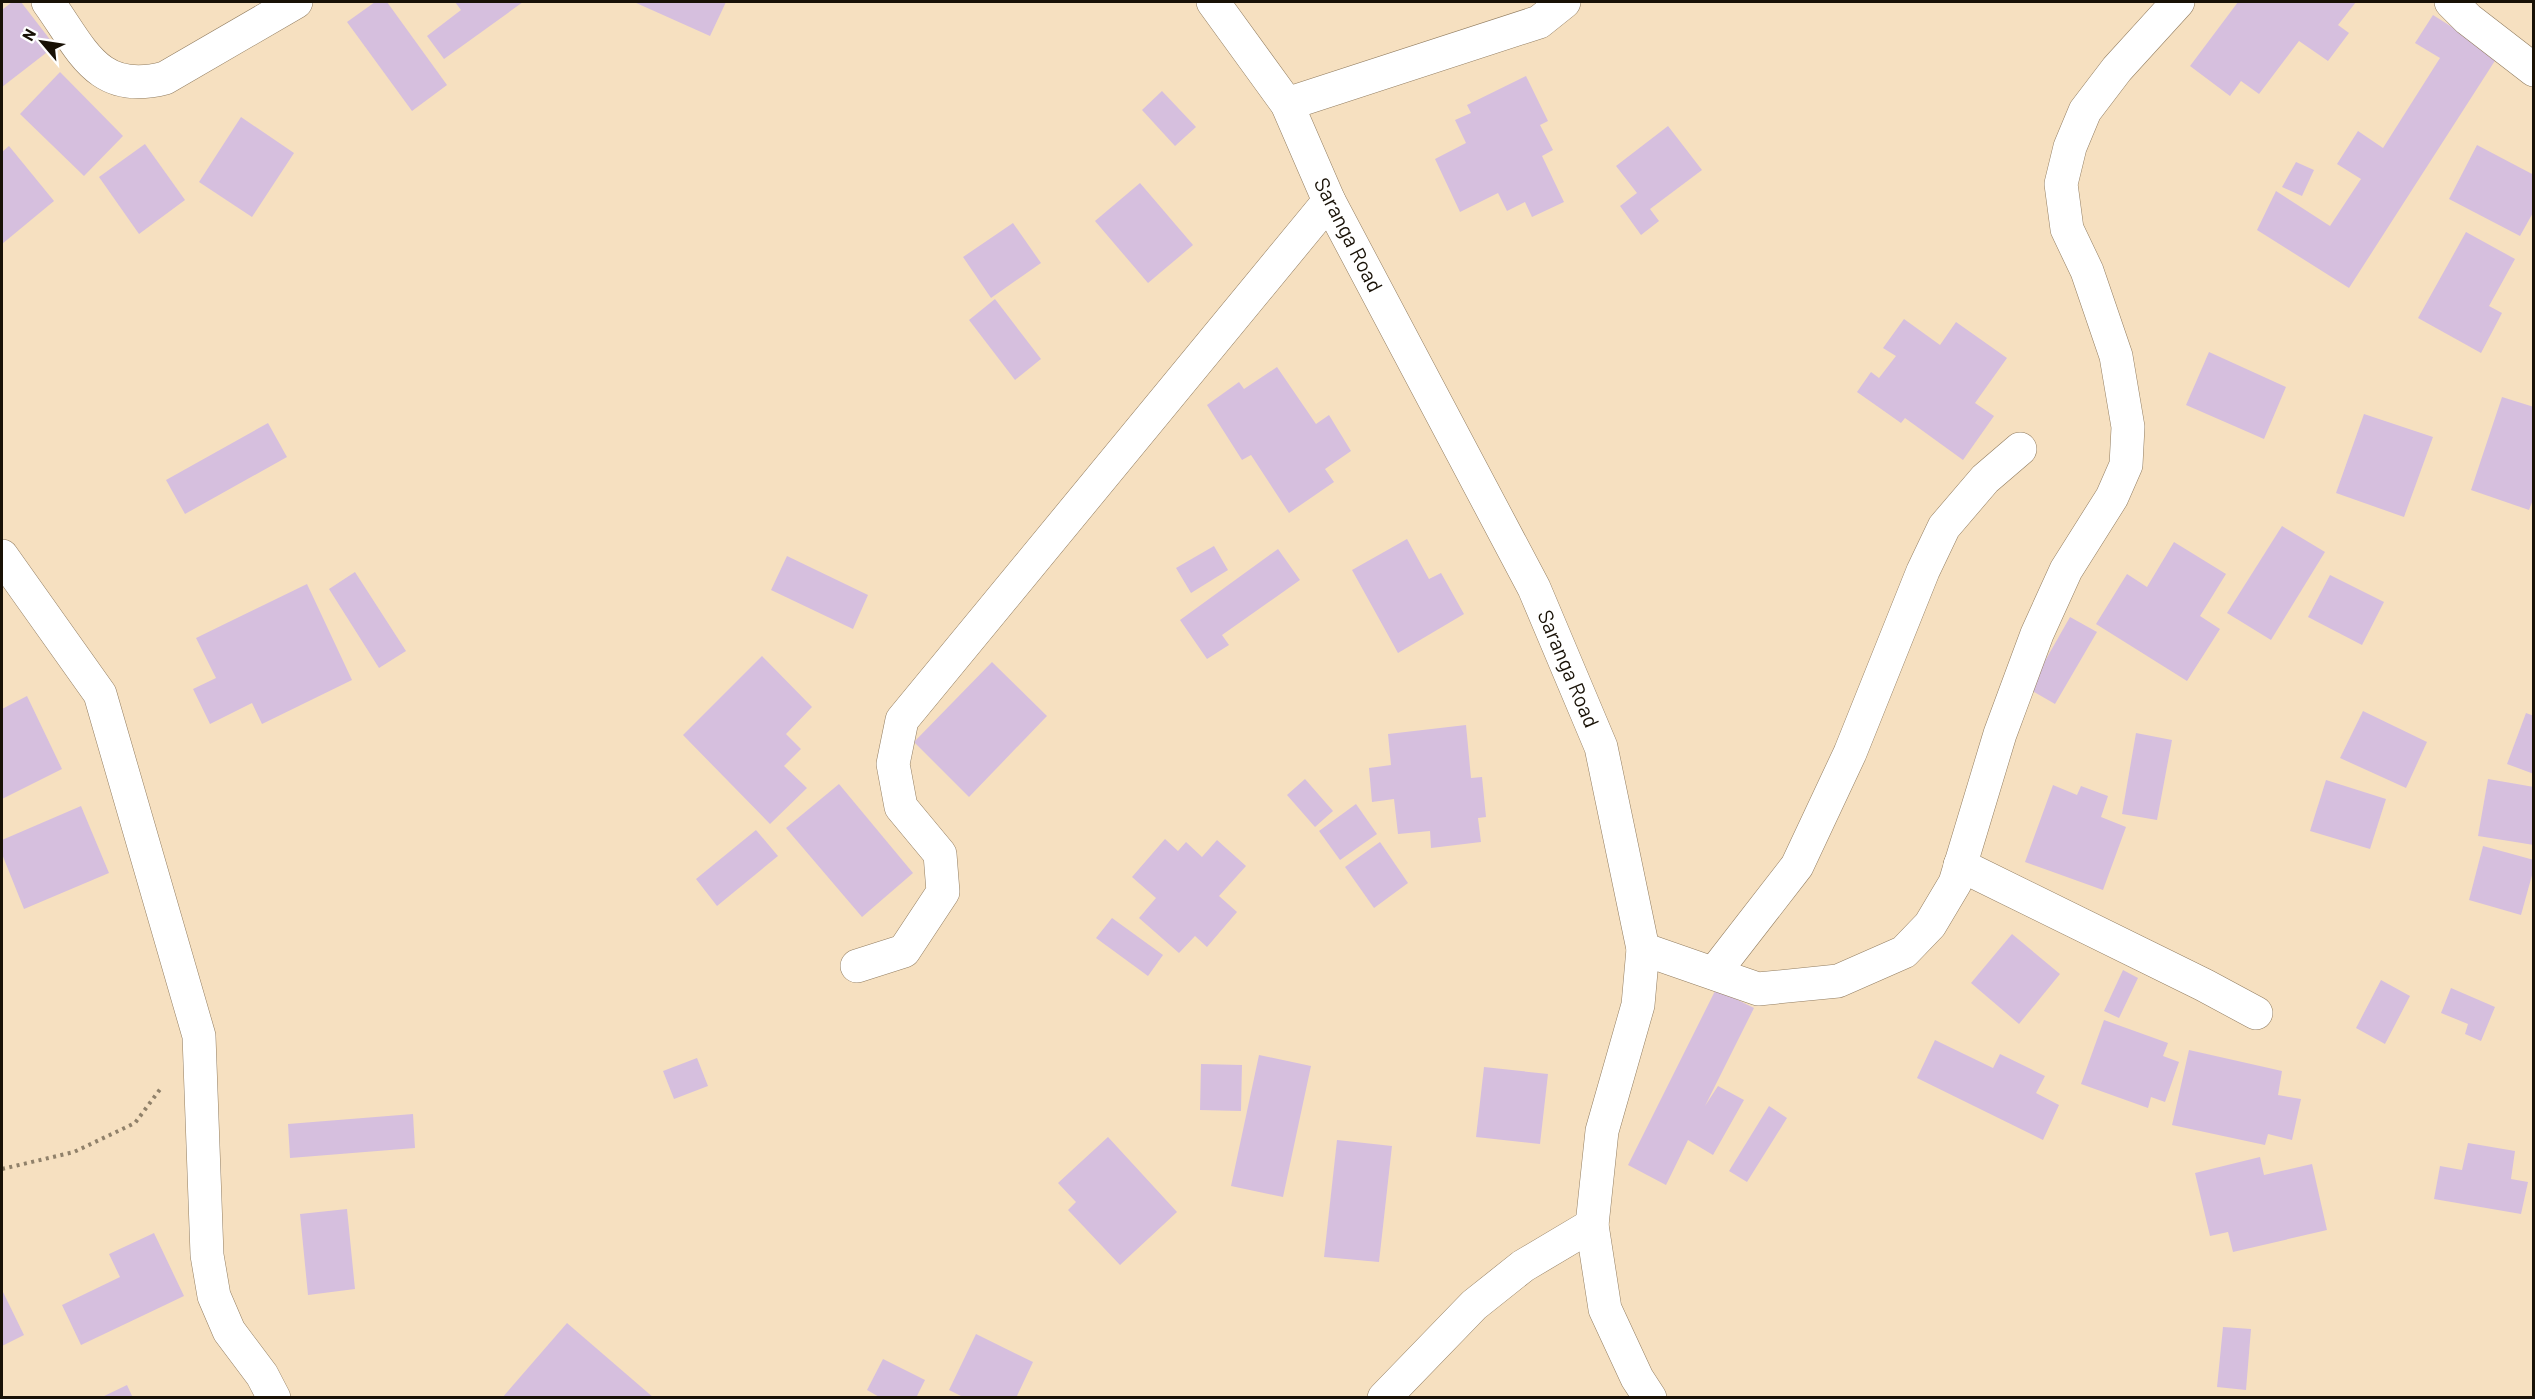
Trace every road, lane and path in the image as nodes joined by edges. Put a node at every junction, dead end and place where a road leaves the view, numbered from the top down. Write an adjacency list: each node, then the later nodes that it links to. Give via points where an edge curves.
1 (48, 2): 2 (street, via 92,63 107,76 146,83 165,78)
2 (296, 2)
3 (1213, 2): 8 (street, Saranga Road)
4 (1564, 2): 8 (street, via 1539,22)
5 (2178, 2): 12 (street, via 2085,111 2070,147 2061,184 2067,229 2087,271 2116,356 2128,427 2126,465 2112,497 2066,570 2037,634 2000,734)
6 (2451, 2): 7 (street)
7 (2534, 70)
8 (1287, 104): 9 (street, Saranga Road)
9 (1329, 201): 13 (street, Saranga Road, via 1539,599 1601,747); 14 (street, via 902,720 893,764 901,807 940,854 943,892 904,951)
10 (2020, 449): 15 (street, via 1985,479 1944,527 1850,753 1797,866)
11 (2, 556): 17 (street, via 100,694)
12 (1960, 865): 15 (street, via 1955,883 1930,925 1904,952 1838,981 1758,989); 16 (street)
13 (1644, 949): 15 (street); 19 (street, Saranga Road, via 1638,1005 1602,1131)
14 (857, 966)
15 (1714, 974)
16 (2256, 1013)
17 (199, 1036): 18 (path, via 135,1124 74,1152); 20 (street, via 207,1255 214,1296 229,1331)
18 (2, 1169)
19 (1592, 1225): 21 (street, via 1523,1266 1474,1305); 22 (street, Saranga Road, via 1605,1309)
20 (274, 1398)
21 (1384, 1398)
22 (1650, 1398)

